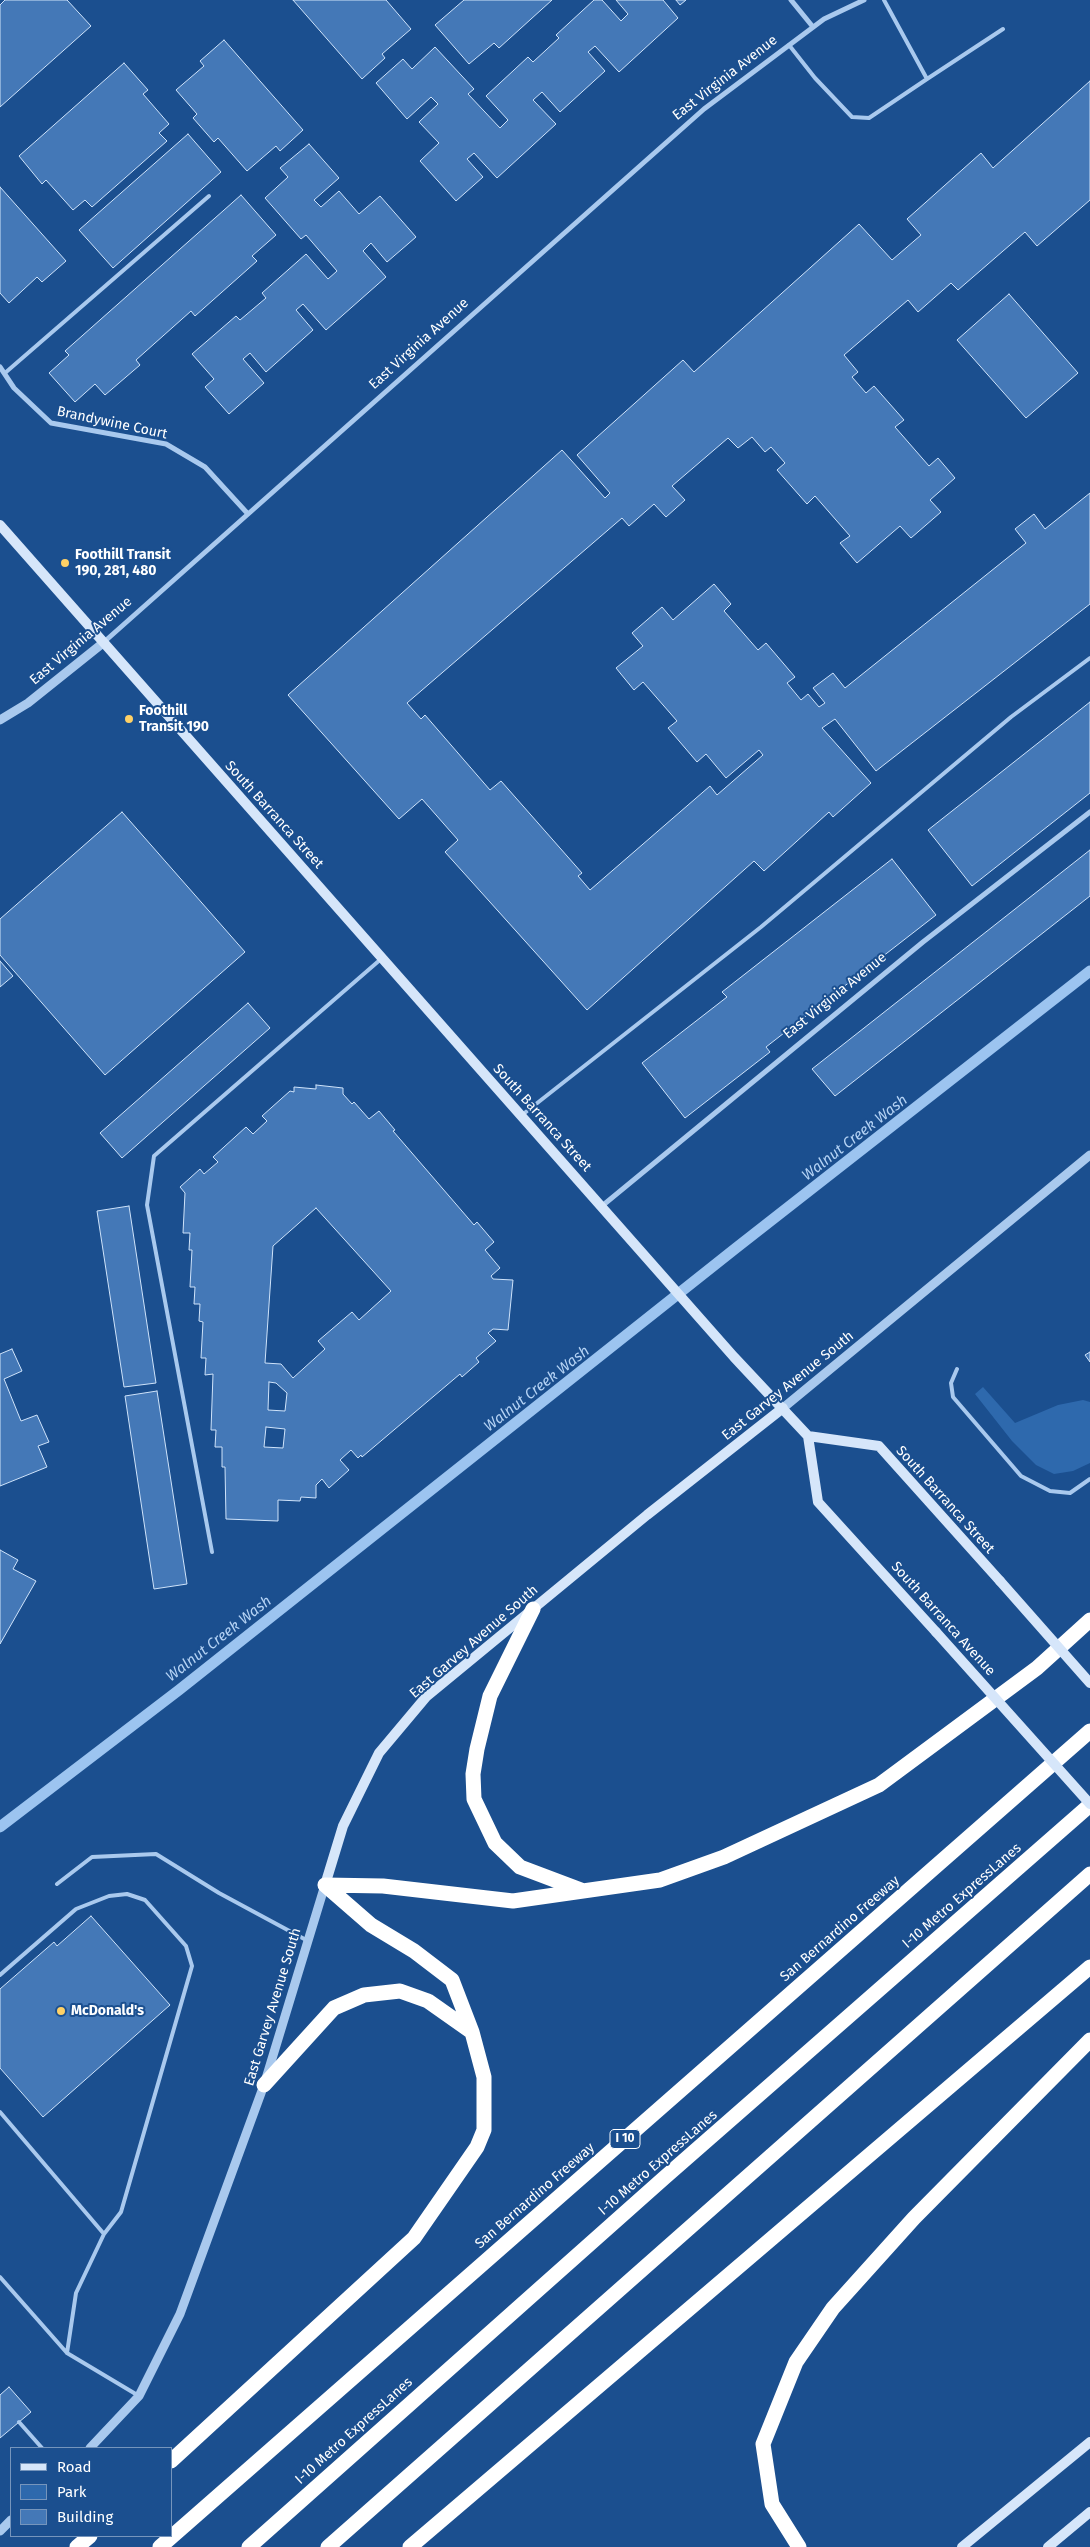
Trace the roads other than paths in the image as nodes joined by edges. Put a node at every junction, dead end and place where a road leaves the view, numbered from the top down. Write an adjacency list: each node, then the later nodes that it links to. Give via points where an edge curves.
1 (792, 0): 4 (street)
2 (864, 0): 4 (street, East Virginia Avenue)
3 (884, 0): 7 (lane)
4 (813, 27): 6 (street, East Virginia Avenue)
5 (1003, 29): 7 (lane)
6 (789, 45): 7 (lane, via 852,117 869,118); 11 (street, East Virginia Avenue, via 704,109)
7 (927, 79)
8 (209, 196): 10 (lane)
9 (0, 367): 10 (street, Brandywine Court)
10 (5, 373): 11 (street, Brandywine Court, via 14,388 51,423 166,444 204,467)
11 (248, 514): 13 (street, East Virginia Avenue)
12 (0, 525): 13 (main road, South Barranca Street)
13 (103, 643): 15 (street, East Virginia Avenue, via 28,703); 17 (main road, South Barranca Street)
14 (1090, 658): 18 (lane, via 1011,717 753,933)
15 (0, 720)
16 (1090, 812): 20 (street, East Virginia Avenue, via 916,948)
17 (382, 958): 18 (main road, South Barranca Street); 25 (lane, via 154,1156 147,1205)
18 (522, 1115): 20 (main road, South Barranca Street)
19 (1090, 1155): 22 (street, East Garvey Avenue South)
20 (602, 1206): 22 (main road, South Barranca Street)
21 (957, 1368): 24 (lane, via 951,1383 953,1397 1021,1476 1050,1491 1070,1493)
22 (783, 1408): 23 (main road, South Barranca Street); 26 (main road, East Garvey Avenue South)
23 (808, 1436): 28 (main road, South Barranca Street, bridge, via 878,1446); 30 (main road, South Barranca Avenue, bridge, via 818,1502)
24 (1090, 1479)
25 (212, 1552)
26 (533, 1609): 33 (main road, East Garvey Avenue South, via 426,1697 379,1752 344,1826); 34 (highway, via 490,1696 473,1774 474,1799 495,1844 520,1867)
27 (1090, 1620): 34 (highway, via 1037,1668 861,1795 724,1857 669,1877)
28 (1090, 1683)
29 (1090, 1731): 54 (highway, San Bernardino Freeway / I 10)
30 (1090, 1804): 59 (highway, I-10 Metro ExpressLanes)
31 (1090, 1874): 60 (highway)
32 (57, 1884): 35 (lane, via 92,1857 156,1854 219,1893)
33 (325, 1885): 34 (highway, via 383,1886 513,1901); 35 (street, East Garvey Avenue South); 38 (highway, via 371,1925 414,1951 452,1980)
34 (582, 1890)
35 (308, 1941): 40 (street, East Garvey Avenue South)
36 (1090, 1967): 61 (highway)
37 (0, 1975): 42 (lane, via 76,1909 109,1896 127,1894 145,1900 186,1946 192,1966 121,2212)
38 (472, 2032): 40 (highway, via 428,2001 400,1991 364,1995 334,2008); 50 (highway, via 484,2077 484,2130 477,2147 414,2238)
39 (1090, 2040): 62 (highway, via 914,2218 833,2308 796,2362 763,2444 772,2504)
40 (264, 2085): 45 (street, East Garvey Avenue South, via 180,2314)
41 (0, 2112): 42 (lane)
42 (104, 2234): 44 (lane, via 76,2293)
43 (0, 2277): 44 (lane)
44 (67, 2353): 45 (lane)
45 (139, 2396): 49 (street, East Garvey Avenue South)
46 (18, 2422): 48 (lane)
47 (1090, 2442): 63 (main road)
48 (41, 2447)
49 (91, 2447)
50 (172, 2460)
51 (1090, 2512): 64 (main road)
52 (10, 2521): 53 (street)
53 (0, 2530)
54 (172, 2536)
55 (89, 2537): 57 (highway)
56 (171, 2537): 58 (highway, San Bernardino Freeway / I 10)
57 (77, 2547)
58 (160, 2547)
59 (249, 2547)
60 (328, 2547)
61 (410, 2547)
62 (799, 2547)
63 (962, 2547)
64 (1048, 2547)

